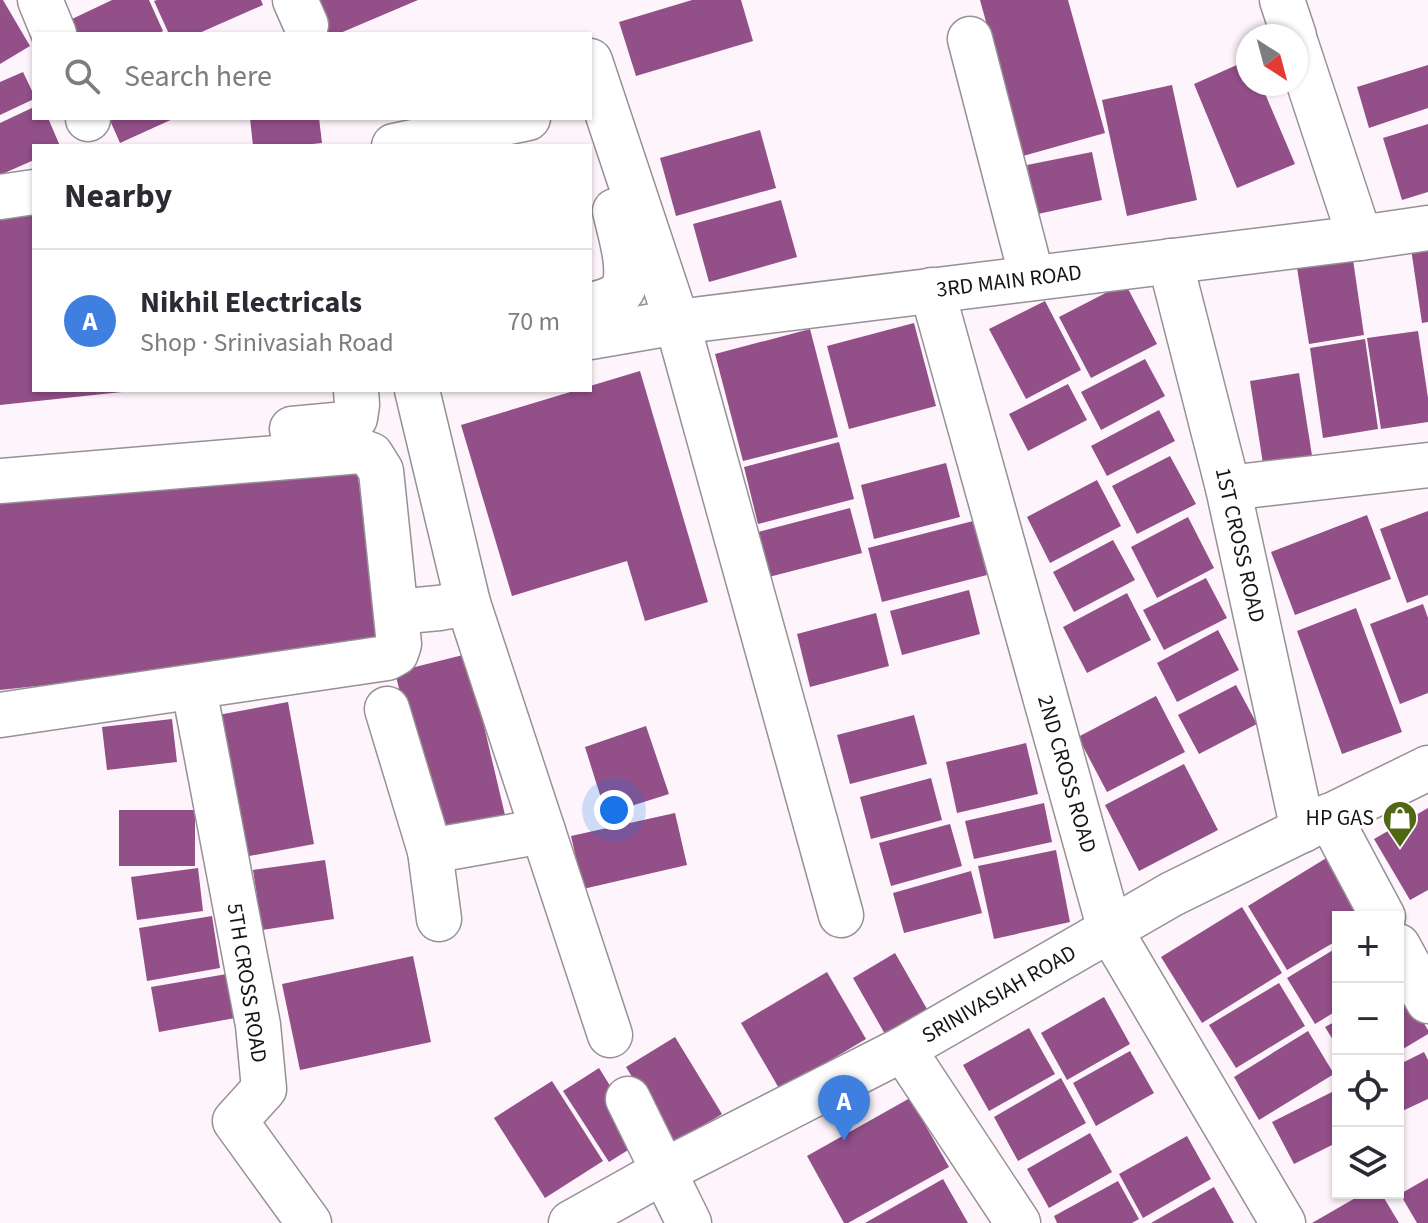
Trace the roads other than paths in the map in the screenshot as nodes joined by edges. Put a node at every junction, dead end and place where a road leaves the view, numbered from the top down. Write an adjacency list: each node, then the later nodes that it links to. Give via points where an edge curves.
1 (40, 0): 4 (street)
2 (1282, 0): 3 (street)
3 (1290, 24)
4 (53, 32)
5 (970, 39): 16 (street)
6 (592, 67): 19 (street)
7 (1308, 80): 14 (street)
8 (518, 120): 10 (street)
9 (589, 120): 18 (street, via 599,135 627,276 619,294)
10 (404, 144)
11 (32, 192): 12 (street)
12 (0, 197)
13 (1428, 228): 14 (street, 3RD MAIN ROAD)
14 (1360, 238): 15 (street, 3RD MAIN ROAD)
15 (1170, 261): 16 (street, 3RD MAIN ROAD); 26 (street, 1ST CROSS ROAD)
16 (1032, 278): 17 (street, 3RD MAIN ROAD)
17 (932, 290): 19 (street, 3RD MAIN ROAD); 39 (street, 2ND CROSS ROAD)
18 (592, 305)
19 (677, 322): 20 (street, 3RD MAIN ROAD); 37 (street)
20 (592, 337)
21 (356, 392): 23 (street, via 355,418 346,424)
22 (417, 392): 27 (street)
23 (0, 456)
24 (1428, 465): 26 (street)
25 (0, 481): 28 (street, via 360,451 371,455 381,471)
26 (1228, 488): 33 (street, 1ST CROSS ROAD)
27 (468, 603): 28 (street); 34 (street)
28 (396, 612): 31 (street, via 399,644 387,658)
29 (387, 709): 35 (street)
30 (198, 710): 46 (street, 5TH CROSS ROAD, via 258,1025 264,1089 235,1121)
31 (0, 715)
32 (1428, 768): 33 (street, SRINIVASIAH ROAD)
33 (1316, 823): 36 (street, 1ST CROSS ROAD); 39 (street, SRINIVASIAH ROAD)
34 (543, 831): 35 (street); 42 (street)
35 (430, 851): 38 (street)
36 (1379, 911)
37 (841, 915)
38 (439, 919)
39 (1110, 930): 43 (street, SRINIVASIAH ROAD); 50 (street, 2ND CROSS ROAD)
40 (1404, 957): 41 (street)
41 (1426, 997)
42 (610, 1035)
43 (903, 1049): 45 (street, SRINIVASIAH ROAD); 49 (street)
44 (628, 1099): 45 (street)
45 (664, 1171): 47 (street, SRINIVASIAH ROAD); 48 (street)
46 (309, 1223)
47 (571, 1223)
48 (689, 1223)
49 (1018, 1223)
50 (1283, 1223)

